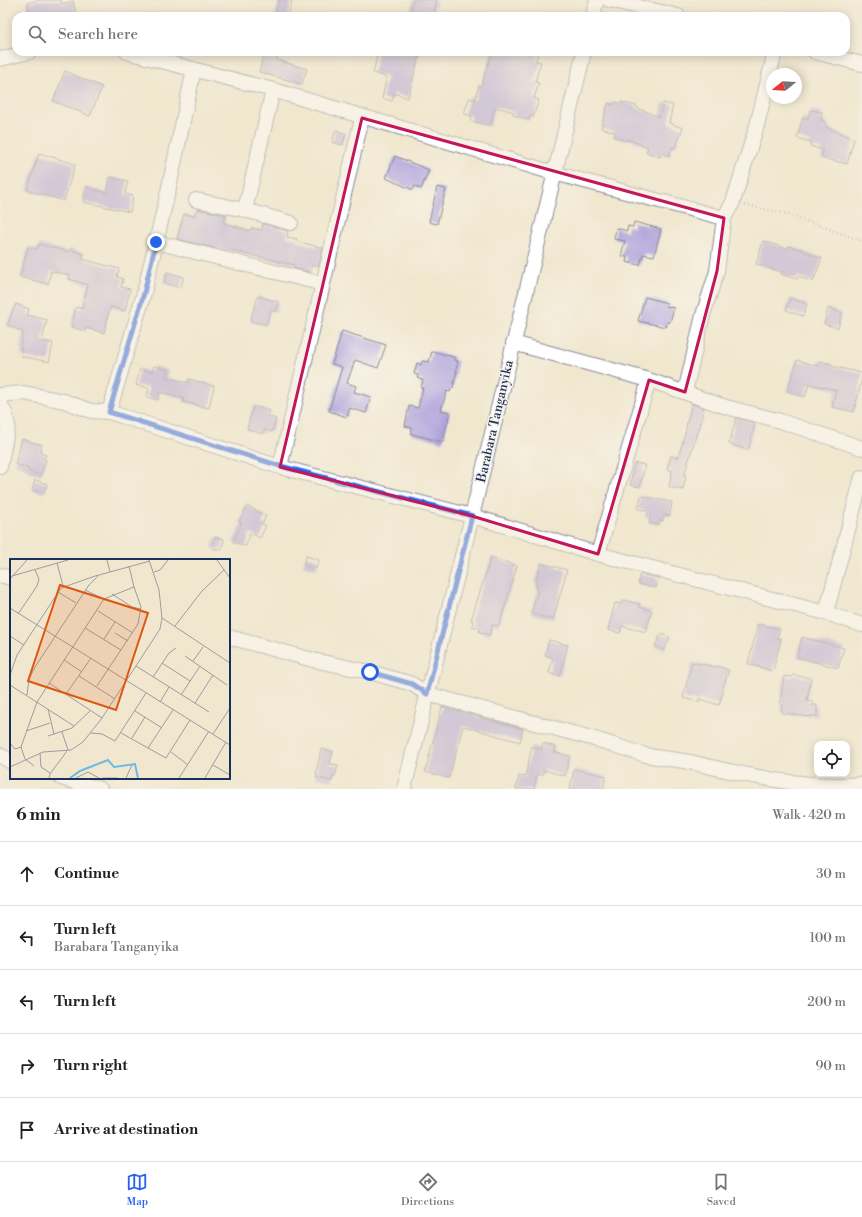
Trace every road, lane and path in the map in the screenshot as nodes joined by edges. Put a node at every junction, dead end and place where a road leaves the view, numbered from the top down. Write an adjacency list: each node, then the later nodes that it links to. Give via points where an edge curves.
1 (597, 0): 3 (street)
2 (609, 0): 4 (street)
3 (594, 12)
4 (661, 12)
5 (13, 56): 10 (street)
6 (143, 56): 12 (street)
7 (583, 56): 15 (street, Barabara Tanganyika)
8 (774, 56): 17 (street, via 757,125)
9 (831, 56): 11 (street)
10 (0, 59)
11 (862, 64)
12 (194, 69): 13 (street); 22 (street)
13 (273, 90): 14 (street); 18 (street)
14 (362, 118): 15 (street); 23 (street)
15 (554, 174): 19 (street); 24 (street, Barabara Tanganyika)
16 (196, 200): 18 (street)
17 (733, 202): 19 (street); 21 (path, via 788,214)
18 (245, 210): 20 (street)
19 (724, 218): 26 (street, via 716,271)
20 (291, 224)
21 (862, 241)
22 (156, 242): 23 (street); 29 (street, via 144,293)
23 (323, 284): 31 (street)
24 (513, 343): 25 (street); 34 (street, Barabara Tanganyika)
25 (649, 380): 26 (street); 35 (street)
26 (684, 392): 30 (street)
27 (0, 395): 29 (street, via 24,393 64,401 91,411)
28 (0, 403): 32 (street, via 8,426)
29 (109, 412): 31 (street)
30 (862, 448)
31 (280, 466): 34 (street)
32 (0, 467)
33 (862, 478): 38 (street)
34 (472, 516): 35 (street); 41 (street, Barabara Tanganyika)
35 (598, 554): 38 (street)
36 (0, 575): 37 (street)
37 (10, 578)
38 (826, 613): 39 (street)
39 (862, 624)
40 (230, 637): 41 (street, via 412,684)
41 (427, 694): 45 (street, via 586,736 646,755 765,779 810,785); 47 (street, Barabara Tanganyika)
42 (0, 755): 43 (street)
43 (10, 761)
44 (66, 779): 46 (street)
45 (862, 784)
46 (100, 789)
47 (404, 789)

